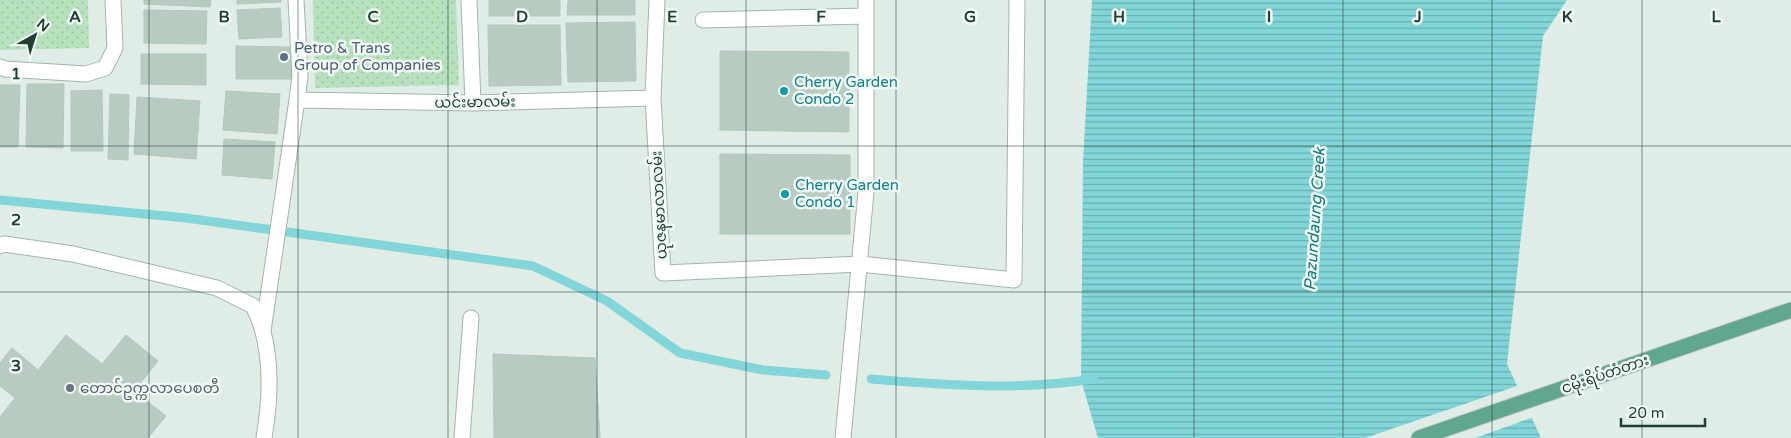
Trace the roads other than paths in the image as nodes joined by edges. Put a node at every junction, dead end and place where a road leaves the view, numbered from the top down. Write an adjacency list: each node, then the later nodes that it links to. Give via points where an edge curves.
1 (113, 0): 9 (street, via 115,48 105,68 86,74)
2 (296, 0): 11 (street, via 300,76)
3 (469, 0): 12 (street)
4 (657, 0): 10 (street, ယုဇနမာလာလမ်း)
5 (866, 0): 7 (street)
6 (1017, 0): 14 (street, via 1014,280)
7 (866, 16): 8 (street); 14 (street, via 866,192)
8 (703, 20)
9 (0, 67)
10 (653, 98): 12 (street, ယင်းမာလမ်း); 14 (street, ယုဇနမာလာလမ်း, via 663,273)
11 (297, 100): 12 (street, ယင်းမာလမ်း); 17 (street)
12 (473, 102)
13 (0, 246): 17 (street, via 73,254 216,288 253,306)
14 (860, 264): 20 (street)
15 (1791, 310): 21 (main road, ငမိုးရိပ်တံတား)
16 (471, 318): 19 (street)
17 (263, 331): 18 (street, via 270,379)
18 (264, 438)
19 (462, 438)
20 (843, 438)
21 (1419, 438)

